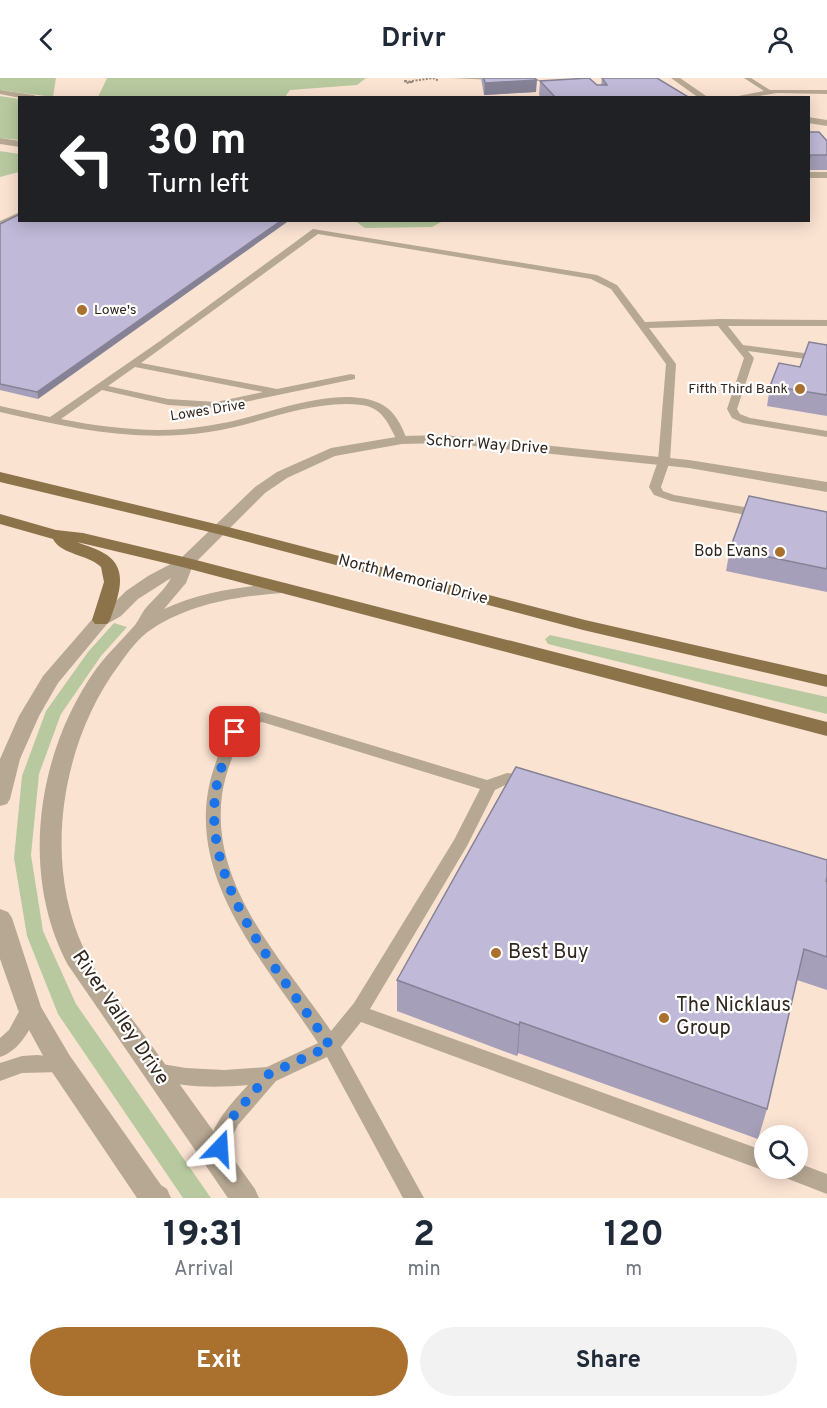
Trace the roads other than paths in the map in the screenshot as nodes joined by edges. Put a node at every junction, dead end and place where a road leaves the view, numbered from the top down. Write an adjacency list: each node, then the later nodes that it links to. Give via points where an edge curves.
1 (454, 78): 2 (lane)
2 (494, 78)
3 (675, 78): 9 (street)
4 (747, 78): 6 (lane)
5 (0, 92): 8 (street)
6 (769, 92): 7 (lane); 10 (lane)
7 (827, 92)
8 (23, 96)
9 (702, 96)
10 (744, 96)
11 (810, 120): 12 (street)
12 (827, 123)
13 (0, 141): 14 (street)
14 (18, 144)
15 (810, 175): 16 (street)
16 (827, 175)
17 (18, 215): 19 (lane)
18 (329, 222): 20 (lane)
19 (0, 224)
20 (316, 231): 23 (lane, via 594,277 614,287); 26 (lane)
21 (720, 322): 22 (lane); 23 (lane); 24 (lane)
22 (827, 323)
23 (644, 325): 34 (lane, via 671,364)
24 (740, 347): 25 (lane); 32 (lane, via 749,363 732,409 736,416)
25 (827, 359)
26 (134, 364): 28 (lane); 29 (lane)
27 (351, 377): 29 (lane)
28 (101, 387): 29 (lane, via 198,405 236,402); 31 (lane)
29 (279, 392)
30 (0, 409): 31 (lane, Lowes Drive)
31 (51, 421): 33 (lane, Lowes Drive, via 120,432 181,432 349,401 374,404 388,412)
32 (827, 434)
33 (402, 440): 34 (street, Schorr Way Drive, via 454,440); 39 (street, Schorr Way Drive, via 331,452 306,463 260,490)
34 (664, 461): 36 (street, Schorr Way Drive); 37 (lane, via 655,487 658,493)
35 (0, 477): 39 (main road, North Memorial Drive)
36 (827, 487)
37 (771, 515)
38 (0, 519): 40 (main road)
39 (222, 530): 41 (street, Schorr Way Drive); 45 (main road, North Memorial Drive, via 583,625)
40 (55, 535): 41 (main road); 43 (main road, via 70,546 105,560 110,569 112,592)
41 (186, 563): 42 (main road); 43 (street, via 154,580); 44 (street, River Valley Drive, via 177,583 150,614)
42 (282, 588): 44 (street, River Valley Drive, via 205,598); 46 (main road)
43 (100, 620): 49 (street, via 50,680 29,716 10,759)
44 (145, 626): 56 (street, River Valley Drive, via 114,658 69,740 54,799 51,857 71,947)
45 (827, 681)
46 (827, 729)
47 (544, 785): 48 (lane, via 507,777)
48 (489, 786): 52 (lane, via 461,842); 53 (lane, via 261,717 242,723 235,732 214,797 215,840 225,880 245,921)
49 (0, 799)
50 (0, 918): 51 (street)
51 (30, 1010): 54 (lane, via 16,1036); 55 (street)
52 (358, 1013): 53 (lane); 59 (lane)
53 (330, 1046): 58 (lane); 65 (lane)
54 (0, 1049)
55 (61, 1064): 57 (lane, via 34,1062); 63 (street)
56 (153, 1070): 58 (lane, via 224,1079); 60 (street, River Valley Drive)
57 (0, 1072)
58 (269, 1074): 60 (lane, via 231,1119 222,1135)
59 (754, 1157)
60 (218, 1162): 64 (street, River Valley Drive)
61 (808, 1177): 62 (lane)
62 (827, 1184)
63 (154, 1197)
64 (245, 1198)
65 (414, 1198)

